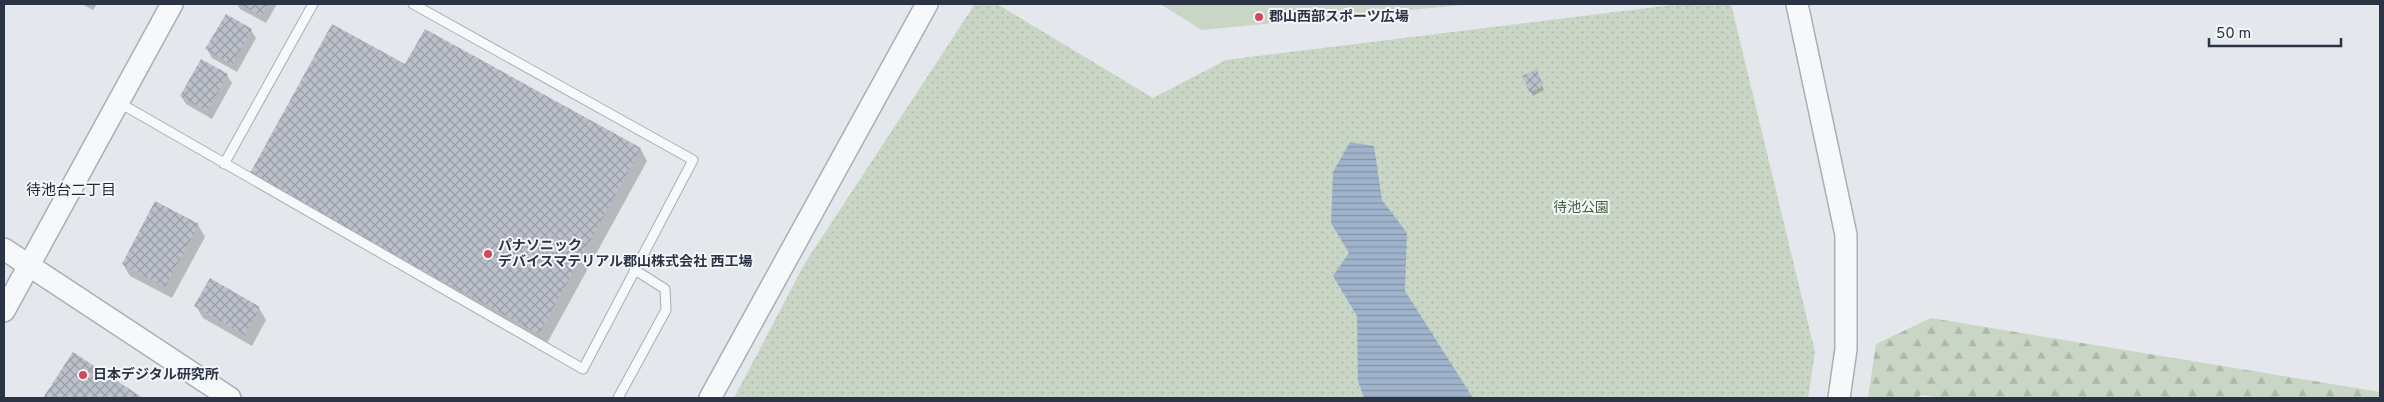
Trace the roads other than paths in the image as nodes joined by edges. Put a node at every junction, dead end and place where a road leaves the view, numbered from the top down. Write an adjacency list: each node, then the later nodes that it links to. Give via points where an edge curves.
1 (172, 4): 6 (street)
2 (313, 4): 7 (lane)
3 (412, 4): 10 (lane, via 693,160)
4 (927, 4): 14 (street)
5 (1797, 4): 15 (street, via 1846,235 1846,349)
6 (118, 101): 7 (lane); 9 (street)
7 (224, 164): 10 (lane, via 583,369)
8 (4, 249): 9 (street)
9 (29, 265): 11 (street); 12 (street)
10 (635, 270): 13 (lane, via 665,289 666,310)
11 (4, 311)
12 (230, 398)
13 (618, 398)
14 (710, 398)
15 (1839, 398)

